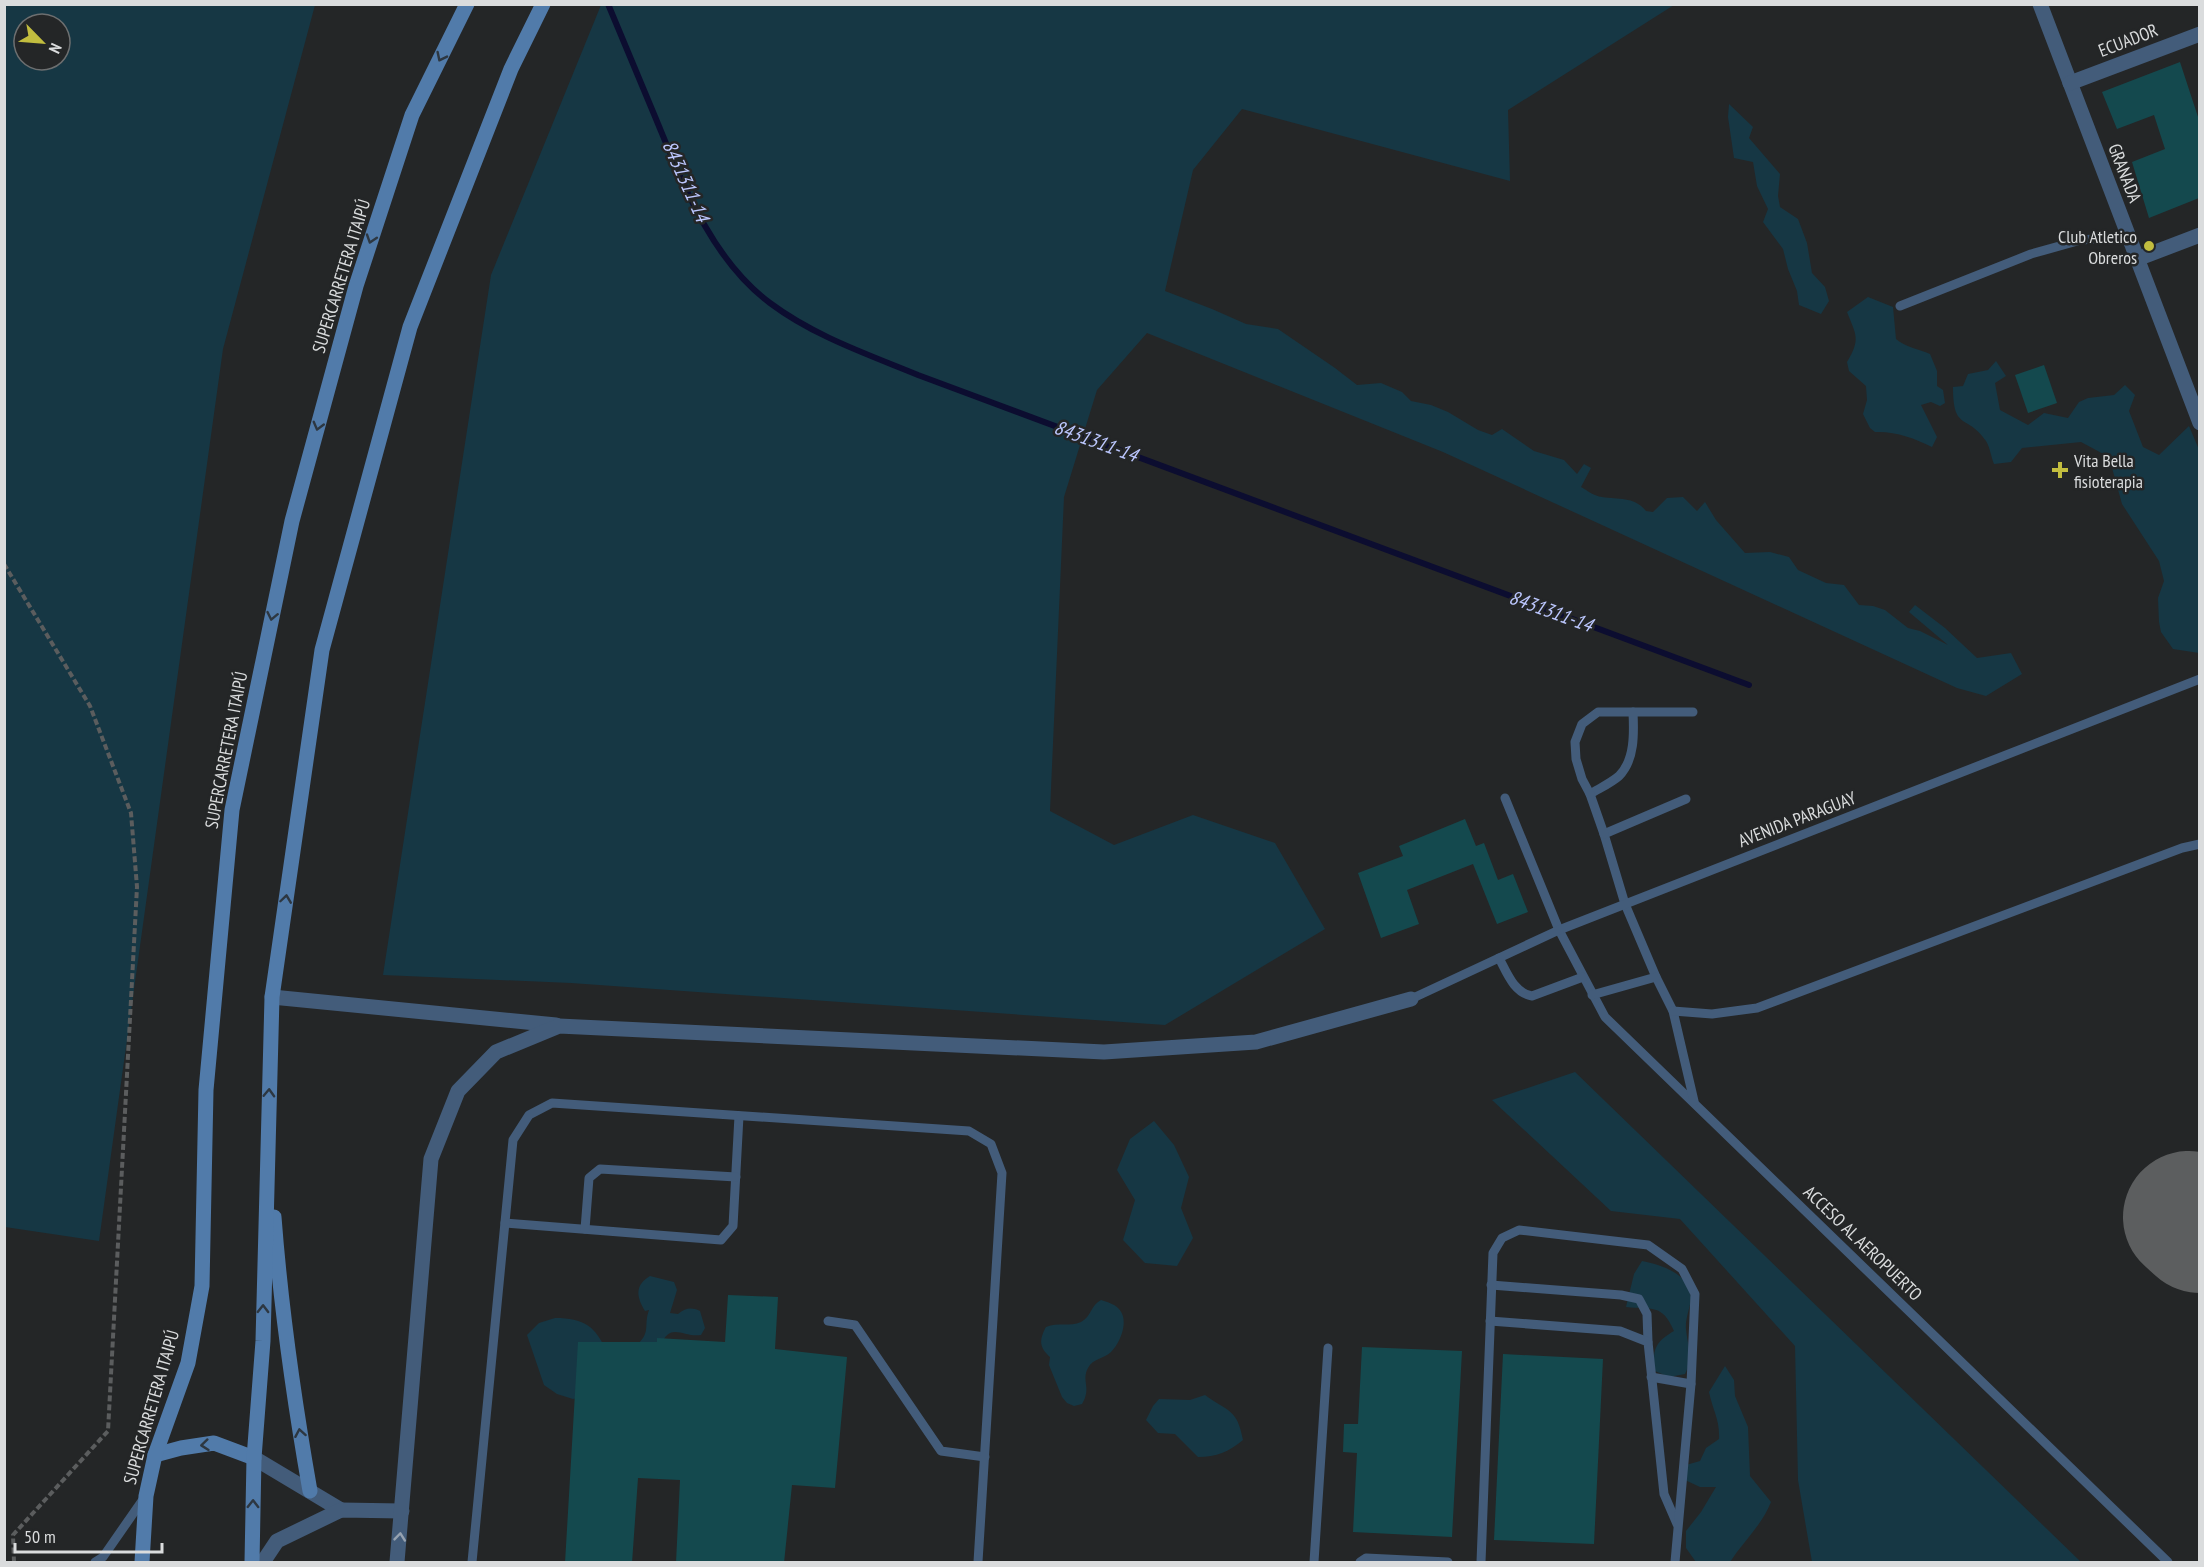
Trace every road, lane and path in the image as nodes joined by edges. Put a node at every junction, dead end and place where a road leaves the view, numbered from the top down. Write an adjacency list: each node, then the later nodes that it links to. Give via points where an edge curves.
1 (467, 4): 43 (street, SUPERCARRETERA ITAIPÚ, one-way to 43, via 412,115 356,286 292,521 232,810 206,1090 202,1286 188,1363)
2 (543, 4): 26 (street, one-way to 2, via 322,650 397,374 410,327 503,90)
3 (2040, 4): 5 (street, GRANADA)
4 (2199, 34): 5 (street, ECUADOR)
5 (2070, 83): 7 (street, GRANADA)
6 (2199, 235): 8 (street)
7 (2130, 239): 8 (street, GRANADA); 9 (lane, via 2071,243)
8 (2137, 259): 10 (street, GRANADA)
9 (1899, 306)
10 (2199, 423)
11 (4, 564): 51 (path, via 90,706 131,813 137,887 108,1431 13,1535)
12 (2199, 680): 20 (lane, AVENIDA PARAGUAY)
13 (1633, 712): 14 (lane); 15 (lane, via 1634,732 1625,768); 15 (lane, via 1598,712 1582,724 1575,742 1576,759)
14 (1693, 712)
15 (1590, 794): 18 (lane)
16 (1504, 798): 21 (lane, ACCESO AL AEROPUERTO)
17 (1686, 800): 18 (lane)
18 (1604, 834): 20 (lane)
19 (2199, 844): 28 (lane, via 1757,1008 1712,1014)
20 (1624, 904): 21 (lane, AVENIDA PARAGUAY); 24 (lane)
21 (1559, 930): 22 (lane, AVENIDA PARAGUAY); 23 (lane, ACCESO AL AEROPUERTO)
22 (1499, 958): 23 (lane, via 1524,995 1532,996); 27 (lane, AVENIDA PARAGUAY)
23 (1583, 977): 25 (lane, ACCESO AL AEROPUERTO)
24 (1656, 977): 25 (lane); 28 (lane)
25 (1592, 995): 30 (lane, ACCESO AL AEROPUERTO, via 1605,1017)
26 (272, 997): 29 (street); 32 (street, one-way to 26)
27 (1411, 999): 29 (street, via 1256,1042 1104,1052)
28 (1673, 1011): 30 (lane)
29 (559, 1026): 49 (street, via 496,1052 458,1091 431,1159)
30 (1695, 1102): 64 (lane, ACCESO AL AEROPUERTO)
31 (739, 1116): 33 (lane); 34 (lane, via 552,1103 529,1115 513,1140); 44 (lane, via 969,1131 991,1144 1002,1173)
32 (267, 1130): 45 (street, one-way to 32, via 262,1341); 46 (street, one-way to 32, via 277,1257)
33 (736, 1177): 35 (lane, via 600,1169 589,1178); 35 (lane, via 733,1226 722,1240)
34 (505, 1223): 35 (lane); 57 (lane)
35 (585, 1229)
36 (1491, 1285): 38 (lane); 39 (lane, via 1639,1299 1647,1314); 42 (lane, via 1493,1253 1502,1238 1520,1230 1648,1245 1682,1269 1695,1294)
37 (828, 1321): 44 (lane, via 855,1325 941,1451)
38 (1490, 1321): 39 (lane, via 1620,1331); 62 (lane)
39 (1648, 1342): 41 (lane)
40 (1328, 1348): 59 (lane)
41 (1651, 1377): 42 (lane); 50 (lane, via 1664,1494)
42 (1691, 1384): 50 (lane)
43 (155, 1455): 45 (street, one-way to 43, via 214,1443); 47 (street, SUPERCARRETERA ITAIPÚ)
44 (985, 1457): 58 (lane)
45 (254, 1458): 46 (street); 54 (street, one-way to 45)
46 (310, 1491): 48 (street)
47 (146, 1496): 52 (lane); 53 (street, SUPERCARRETERA ITAIPÚ)
48 (341, 1510): 49 (street); 55 (street, via 277,1541)
49 (402, 1511): 56 (street, one-way to 49)
50 (1678, 1526): 63 (lane)
51 (14, 1563)
52 (95, 1563)
53 (142, 1563)
54 (252, 1563)
55 (263, 1563)
56 (397, 1563)
57 (472, 1563)
58 (978, 1563)
59 (1314, 1563)
60 (1360, 1563): 61 (lane, via 1366,1558)
61 (1448, 1563)
62 (1481, 1563)
63 (1675, 1563)
64 (2168, 1563)

